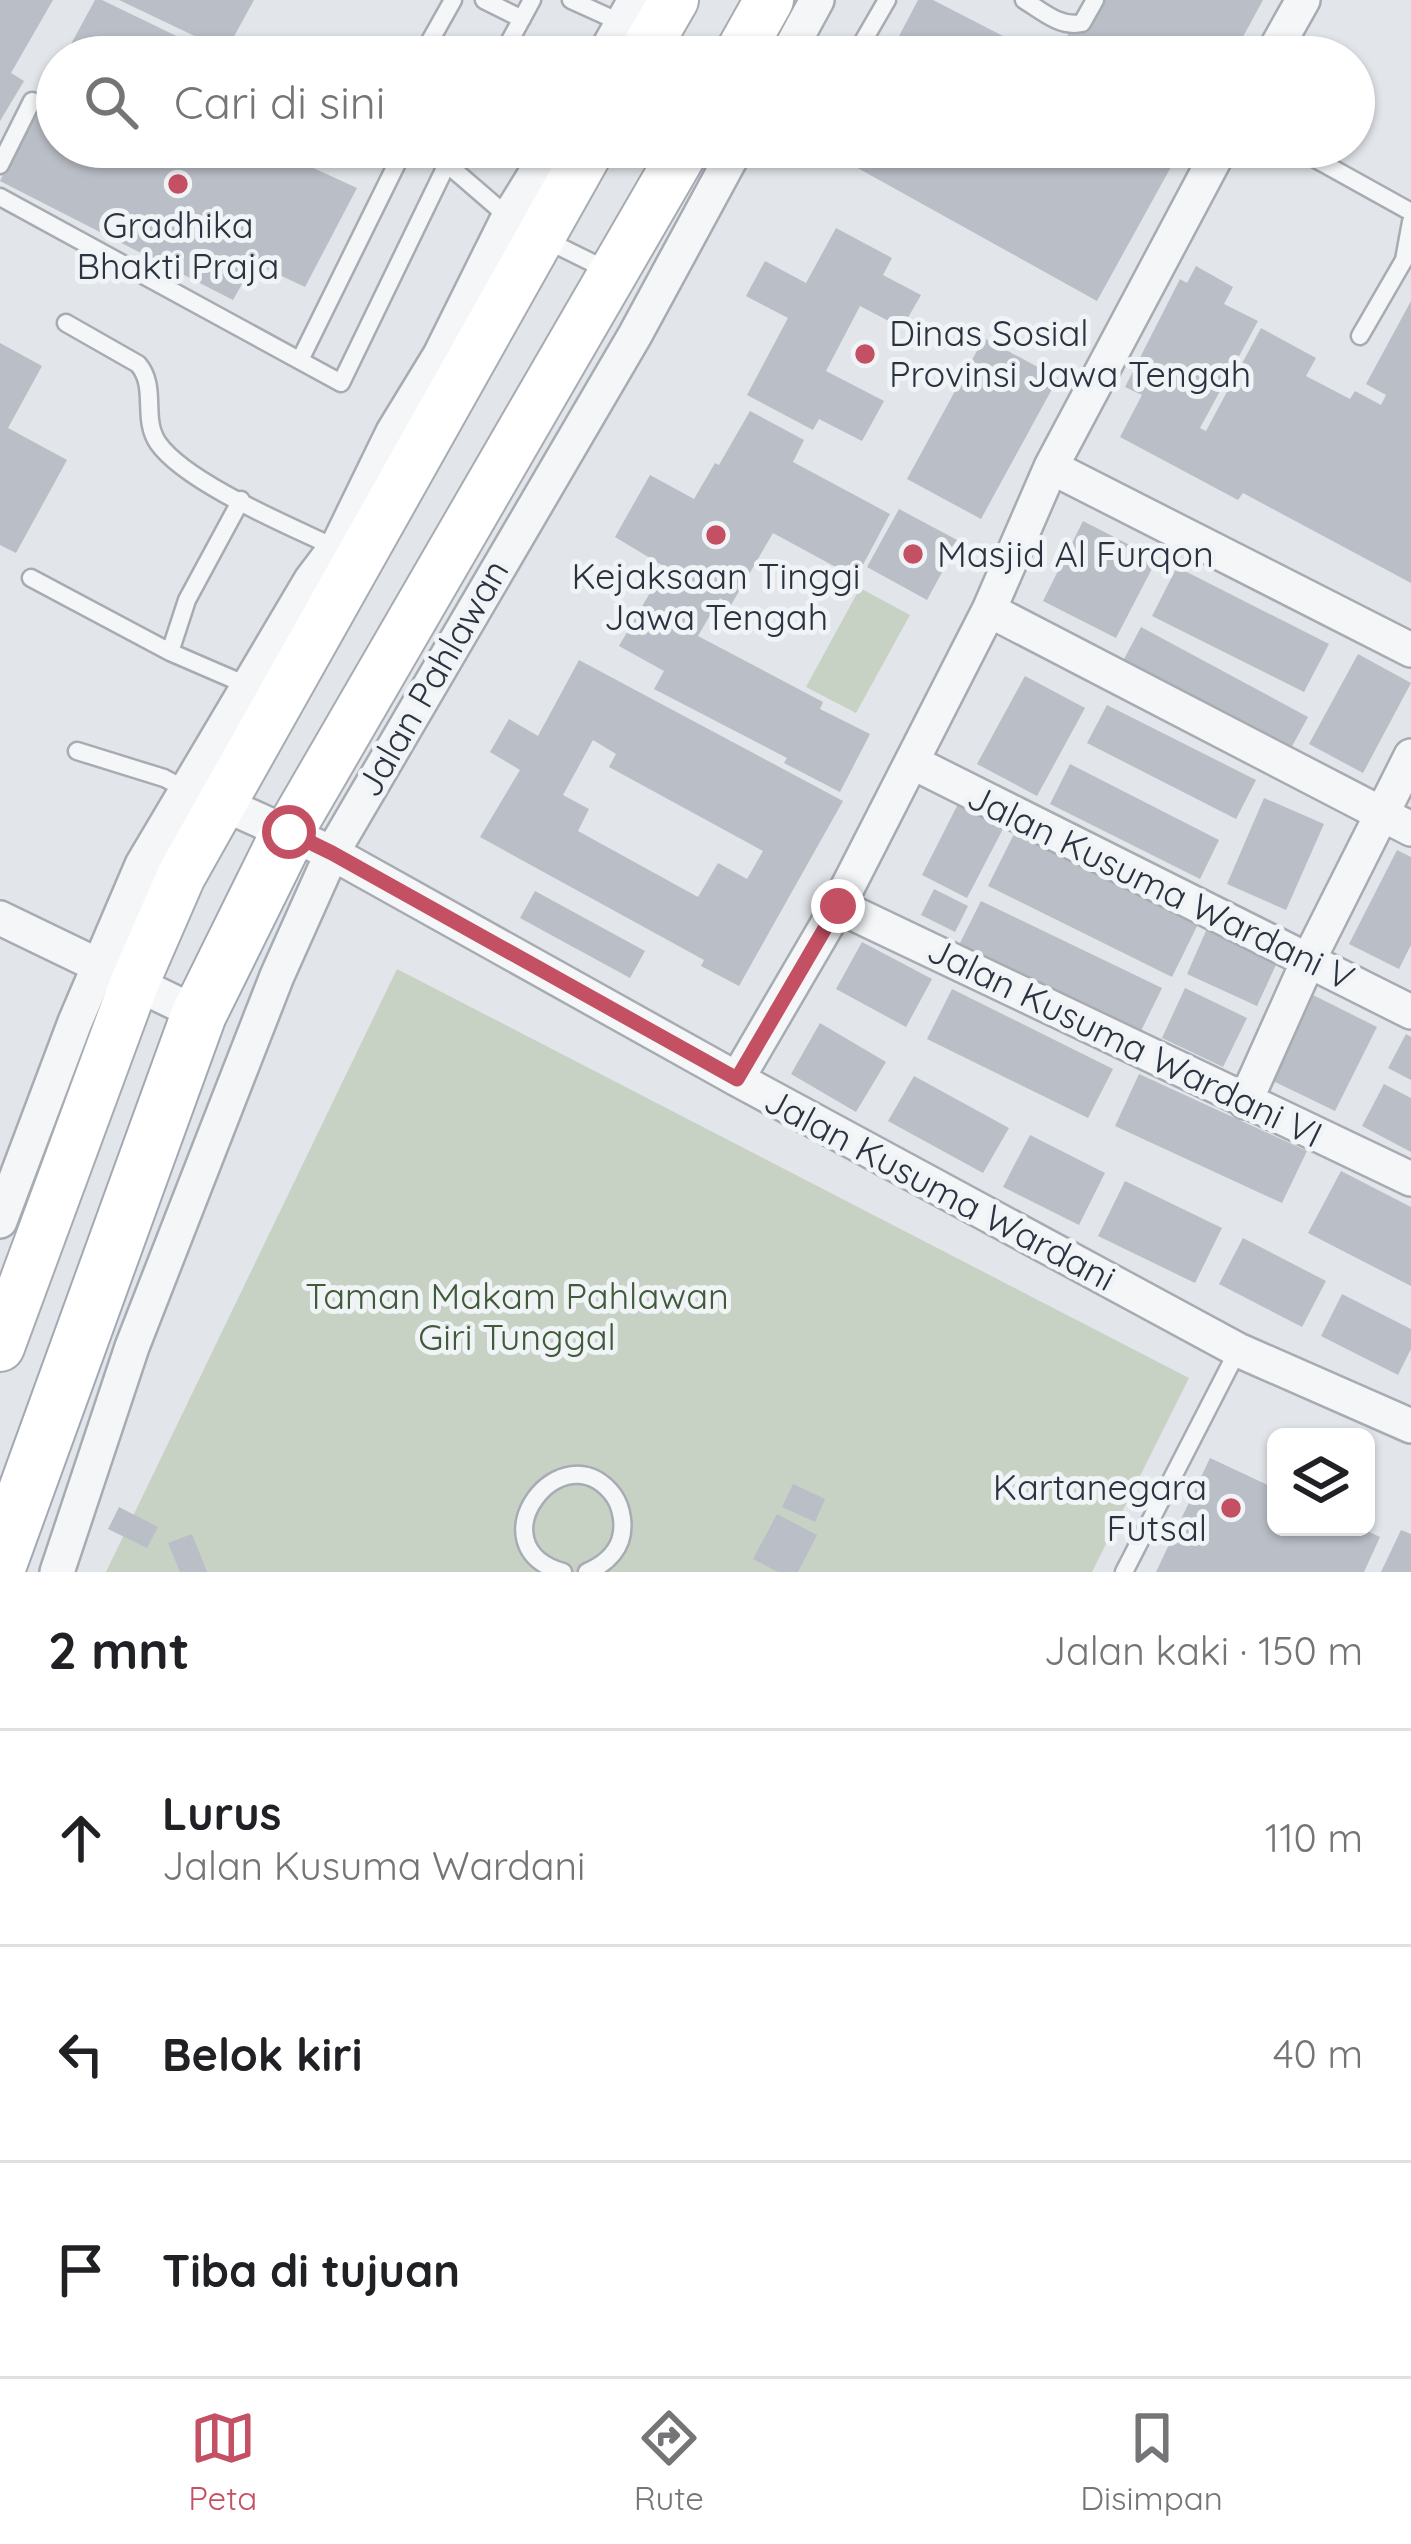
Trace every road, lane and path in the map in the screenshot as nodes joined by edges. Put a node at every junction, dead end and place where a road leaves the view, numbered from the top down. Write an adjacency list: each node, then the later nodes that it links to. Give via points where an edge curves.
1 (453, 0): 13 (lane)
2 (484, 0): 11 (lane)
3 (532, 0): 11 (lane)
4 (571, 0): 12 (lane)
5 (769, 0): 15 (main road)
6 (818, 0): 16 (street)
7 (887, 0): 17 (lane)
8 (1024, 0): 9 (lane, via 1065,25 1082,23)
9 (1095, 0)
10 (1303, 0): 18 (street)
11 (522, 19): 14 (lane)
12 (645, 24)
13 (433, 36)
14 (513, 36)
15 (749, 36)
16 (798, 36)
17 (866, 36)
18 (1283, 36)
19 (32, 101): 20 (lane)
20 (0, 165)
21 (395, 168): 37 (lane)
22 (445, 168): 37 (lane, via 341,382)
23 (464, 168): 33 (lane)
24 (545, 168): 33 (street)
25 (574, 168): 33 (main road)
26 (674, 168): 34 (main road, Jalan Pahlawan)
27 (725, 168): 51 (street, Jalan Pahlawan, via 634,335)
28 (1210, 168): 38 (street)
29 (1332, 168): 31 (lane)
30 (0, 196): 37 (lane)
31 (1411, 212)
32 (1411, 222): 36 (lane, via 1404,260)
33 (525, 228): 34 (lane); 40 (main road)
34 (615, 274): 51 (main road, Jalan Pahlawan)
35 (66, 323): 39 (lane, via 138,364 159,445)
36 (1360, 337)
37 (300, 360)
38 (1051, 467): 42 (street); 43 (street)
39 (241, 500): 40 (lane); 44 (lane, via 187,600)
40 (347, 554): 45 (main road)
41 (31, 578): 44 (lane)
42 (988, 610): 48 (street); 50 (street)
43 (1411, 650)
44 (170, 652): 45 (lane)
45 (262, 695): 49 (main road)
46 (77, 751): 49 (lane)
47 (1411, 756): 50 (street)
48 (912, 762): 52 (street); 54 (street, Jalan Kusuma Wardani V)
49 (204, 796): 51 (street); 55 (main road, via 182,876)
50 (1396, 822): 54 (street)
51 (310, 842): 57 (main road, Jalan Pahlawan); 58 (street, Jalan Kusuma Wardani); 67 (street, Jalan Pahlawan, via 277,976 132,1347)
52 (838, 906): 58 (street); 59 (street, Jalan Kusuma Wardani VI)
53 (0, 918): 55 (street)
54 (1309, 959): 56 (street, Jalan Kusuma Wardani V); 59 (street)
55 (117, 976): 57 (street); 61 (street, via 75,1022); 62 (main road)
56 (1411, 1012)
57 (199, 1015): 65 (main road, Jalan Pahlawan)
58 (737, 1079): 63 (street, Jalan Kusuma Wardani)
59 (1245, 1102): 60 (street, Jalan Kusuma Wardani VI)
60 (1411, 1179)
61 (0, 1221)
62 (4, 1320)
63 (1238, 1350): 64 (street, Jalan Kusuma Wardani); 69 (lane)
64 (1411, 1426)
65 (6, 1544)
66 (556, 1571): 68 (lane, via 530,1548 525,1516 541,1489 570,1476 601,1484 621,1510 620,1541)
67 (56, 1572)
68 (587, 1572)
69 (1124, 1572)

